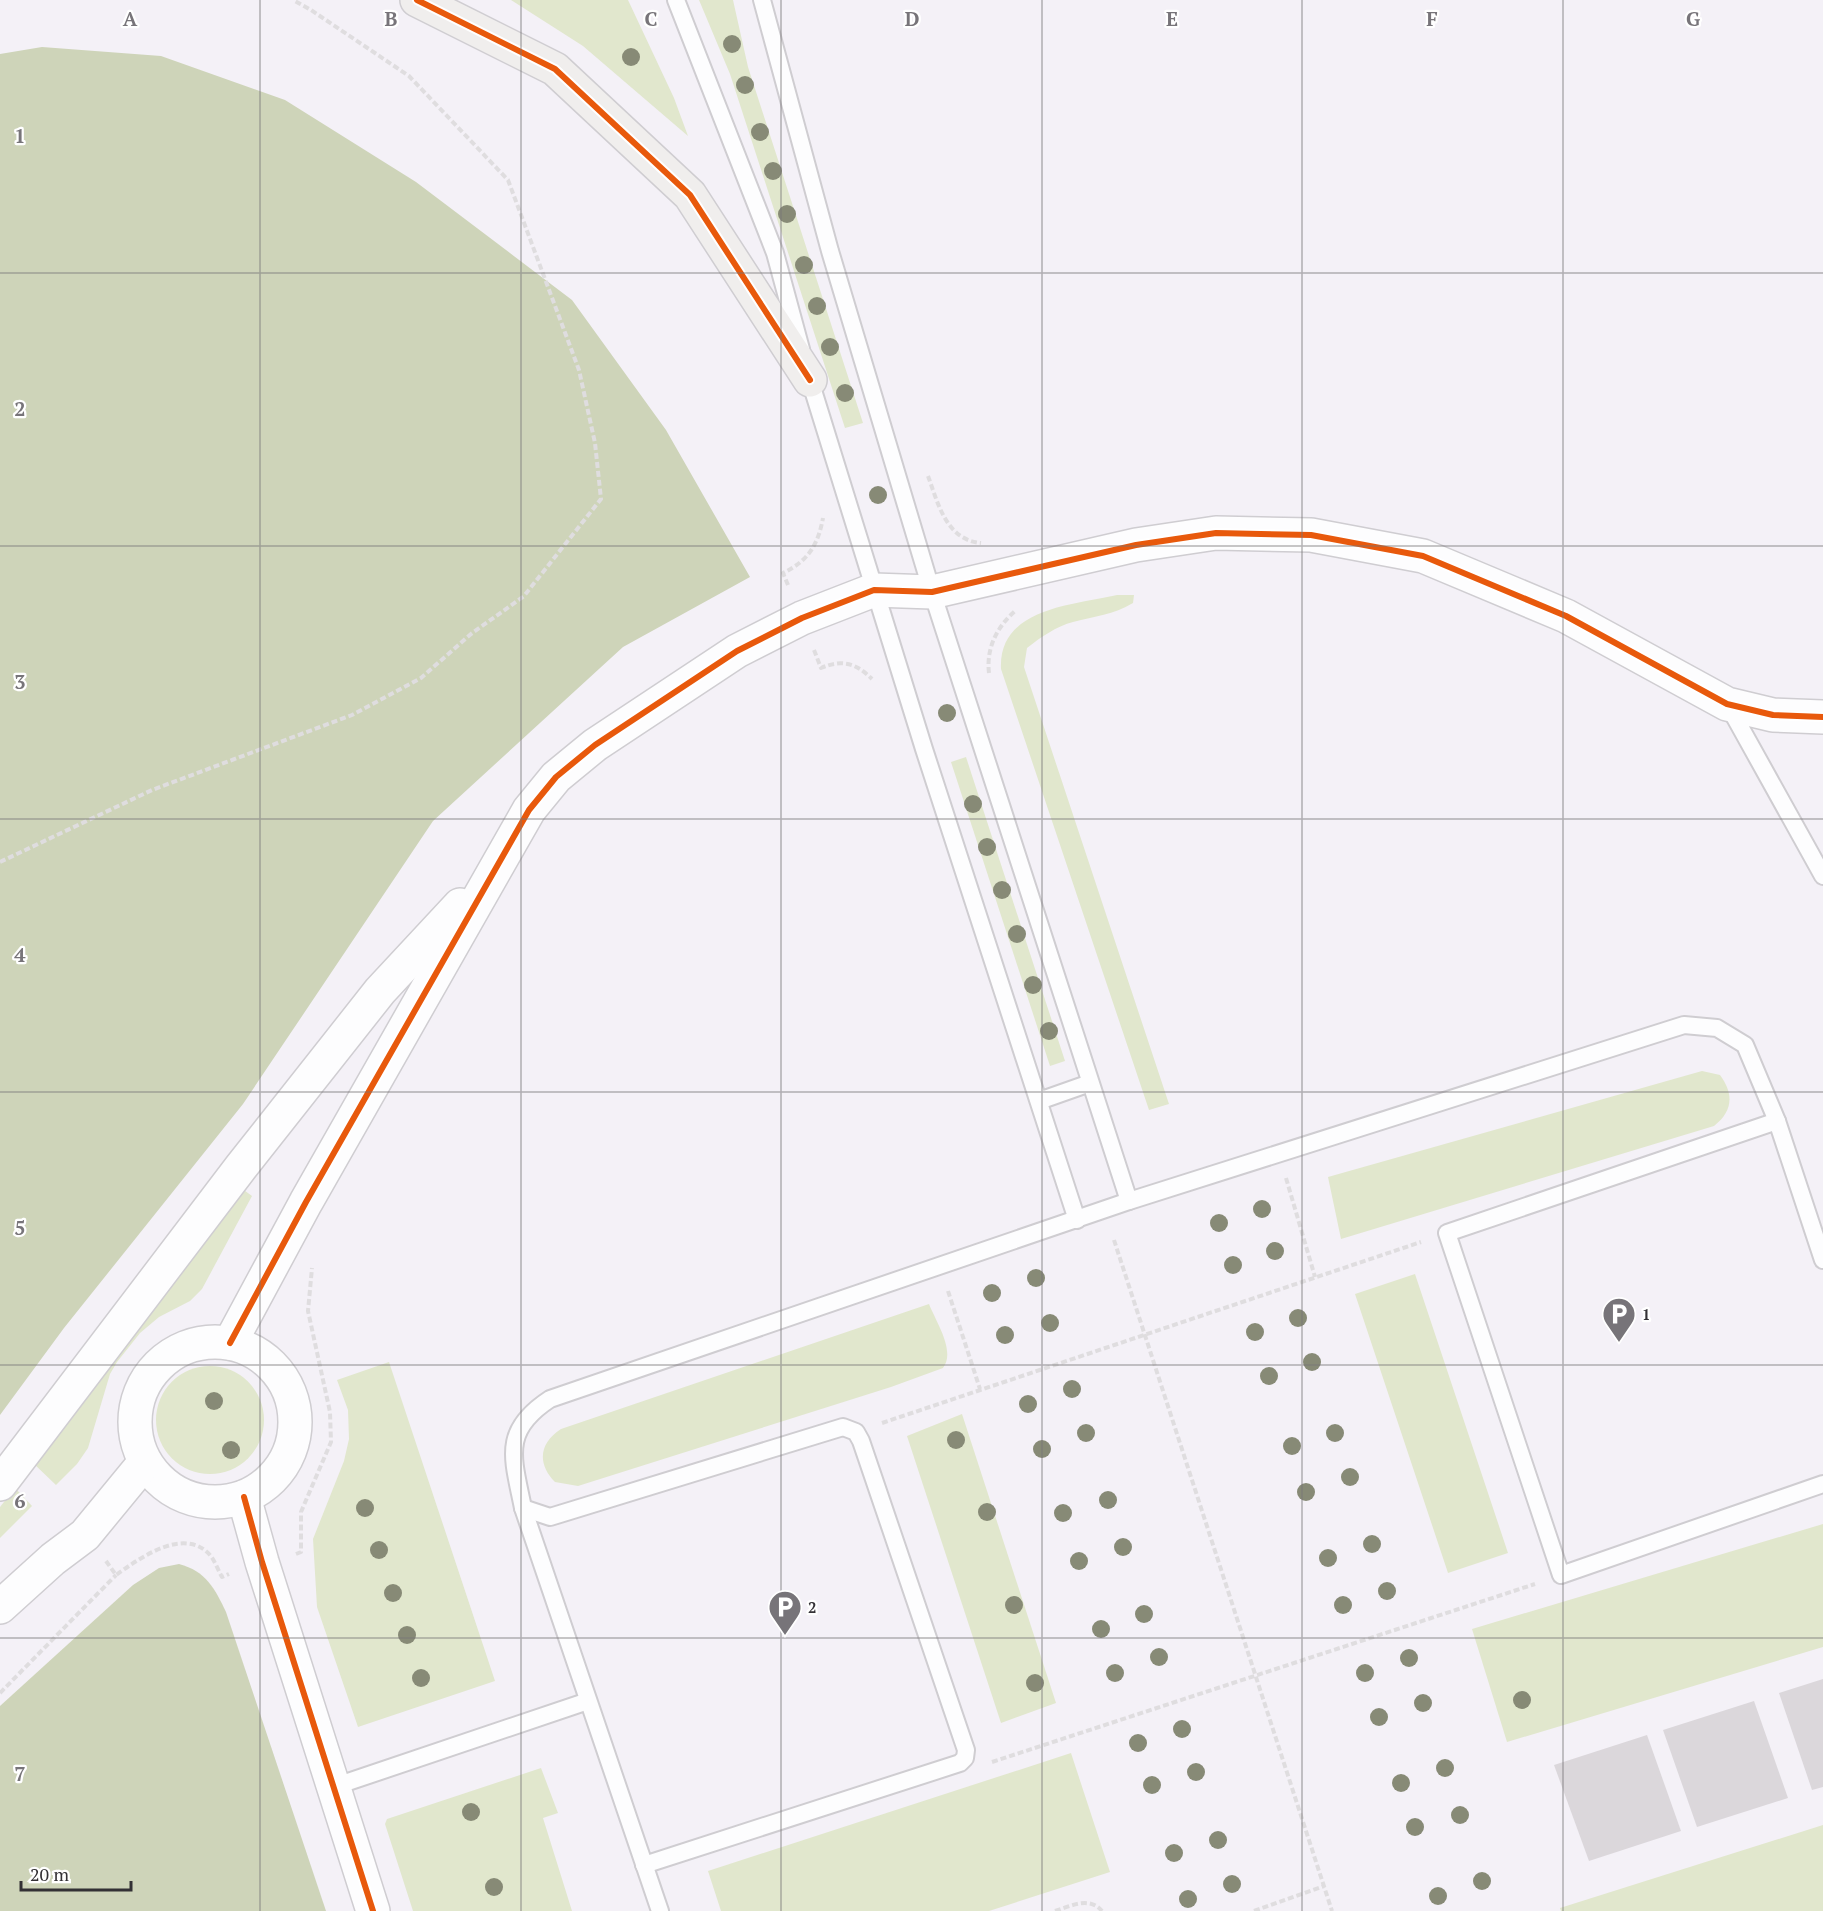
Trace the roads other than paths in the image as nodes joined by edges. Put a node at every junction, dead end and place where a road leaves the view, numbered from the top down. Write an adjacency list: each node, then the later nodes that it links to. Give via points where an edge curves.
1 (417, 0): 4 (street, via 555,69 690,195)
2 (676, 0): 4 (lane, via 775,253)
3 (762, 0): 6 (lane, via 830,251)
4 (810, 380): 5 (lane)
5 (874, 590): 6 (street); 9 (street, via 802,618 737,651 595,745 556,777 529,810); 12 (lane)
6 (932, 592): 7 (street, via 1136,545 1204,535 1311,535 1424,556 1566,616); 11 (lane)
7 (1727, 704): 8 (street, via 1773,715); 10 (lane)
8 (1823, 717)
9 (500, 861): 17 (street); 19 (street, via 380,991)
10 (1823, 876)
11 (1090, 1083): 12 (lane); 14 (lane)
12 (1039, 1101): 15 (lane)
13 (1777, 1121): 14 (lane, via 1745,1045 1717,1028 1684,1025); 16 (lane); 20 (lane, via 1447,1233 1561,1575)
14 (1129, 1201): 15 (lane)
15 (1077, 1220): 22 (lane, via 550,1400 529,1413 519,1430 513,1459)
16 (1823, 1260)
17 (230, 1344): 18 (street, via 207,1342 185,1347 150,1375 139,1395 135,1418 136,1441); 21 (street, via 252,1351 270,1364 285,1383 293,1404 295,1427 291,1449 280,1470 264,1486)
18 (146, 1462): 21 (street, via 159,1480 178,1494 200,1502 222,1503); 23 (street, via 85,1534)
19 (0, 1484)
20 (1823, 1484)
21 (244, 1497): 25 (street)
22 (523, 1508): 24 (lane); 26 (lane, via 550,1517 843,1428 855,1432 966,1750 963,1761)
23 (0, 1607)
24 (588, 1701): 25 (lane); 26 (lane)
25 (333, 1787): 27 (street)
26 (644, 1865): 28 (lane)
27 (373, 1911)
28 (660, 1911)

